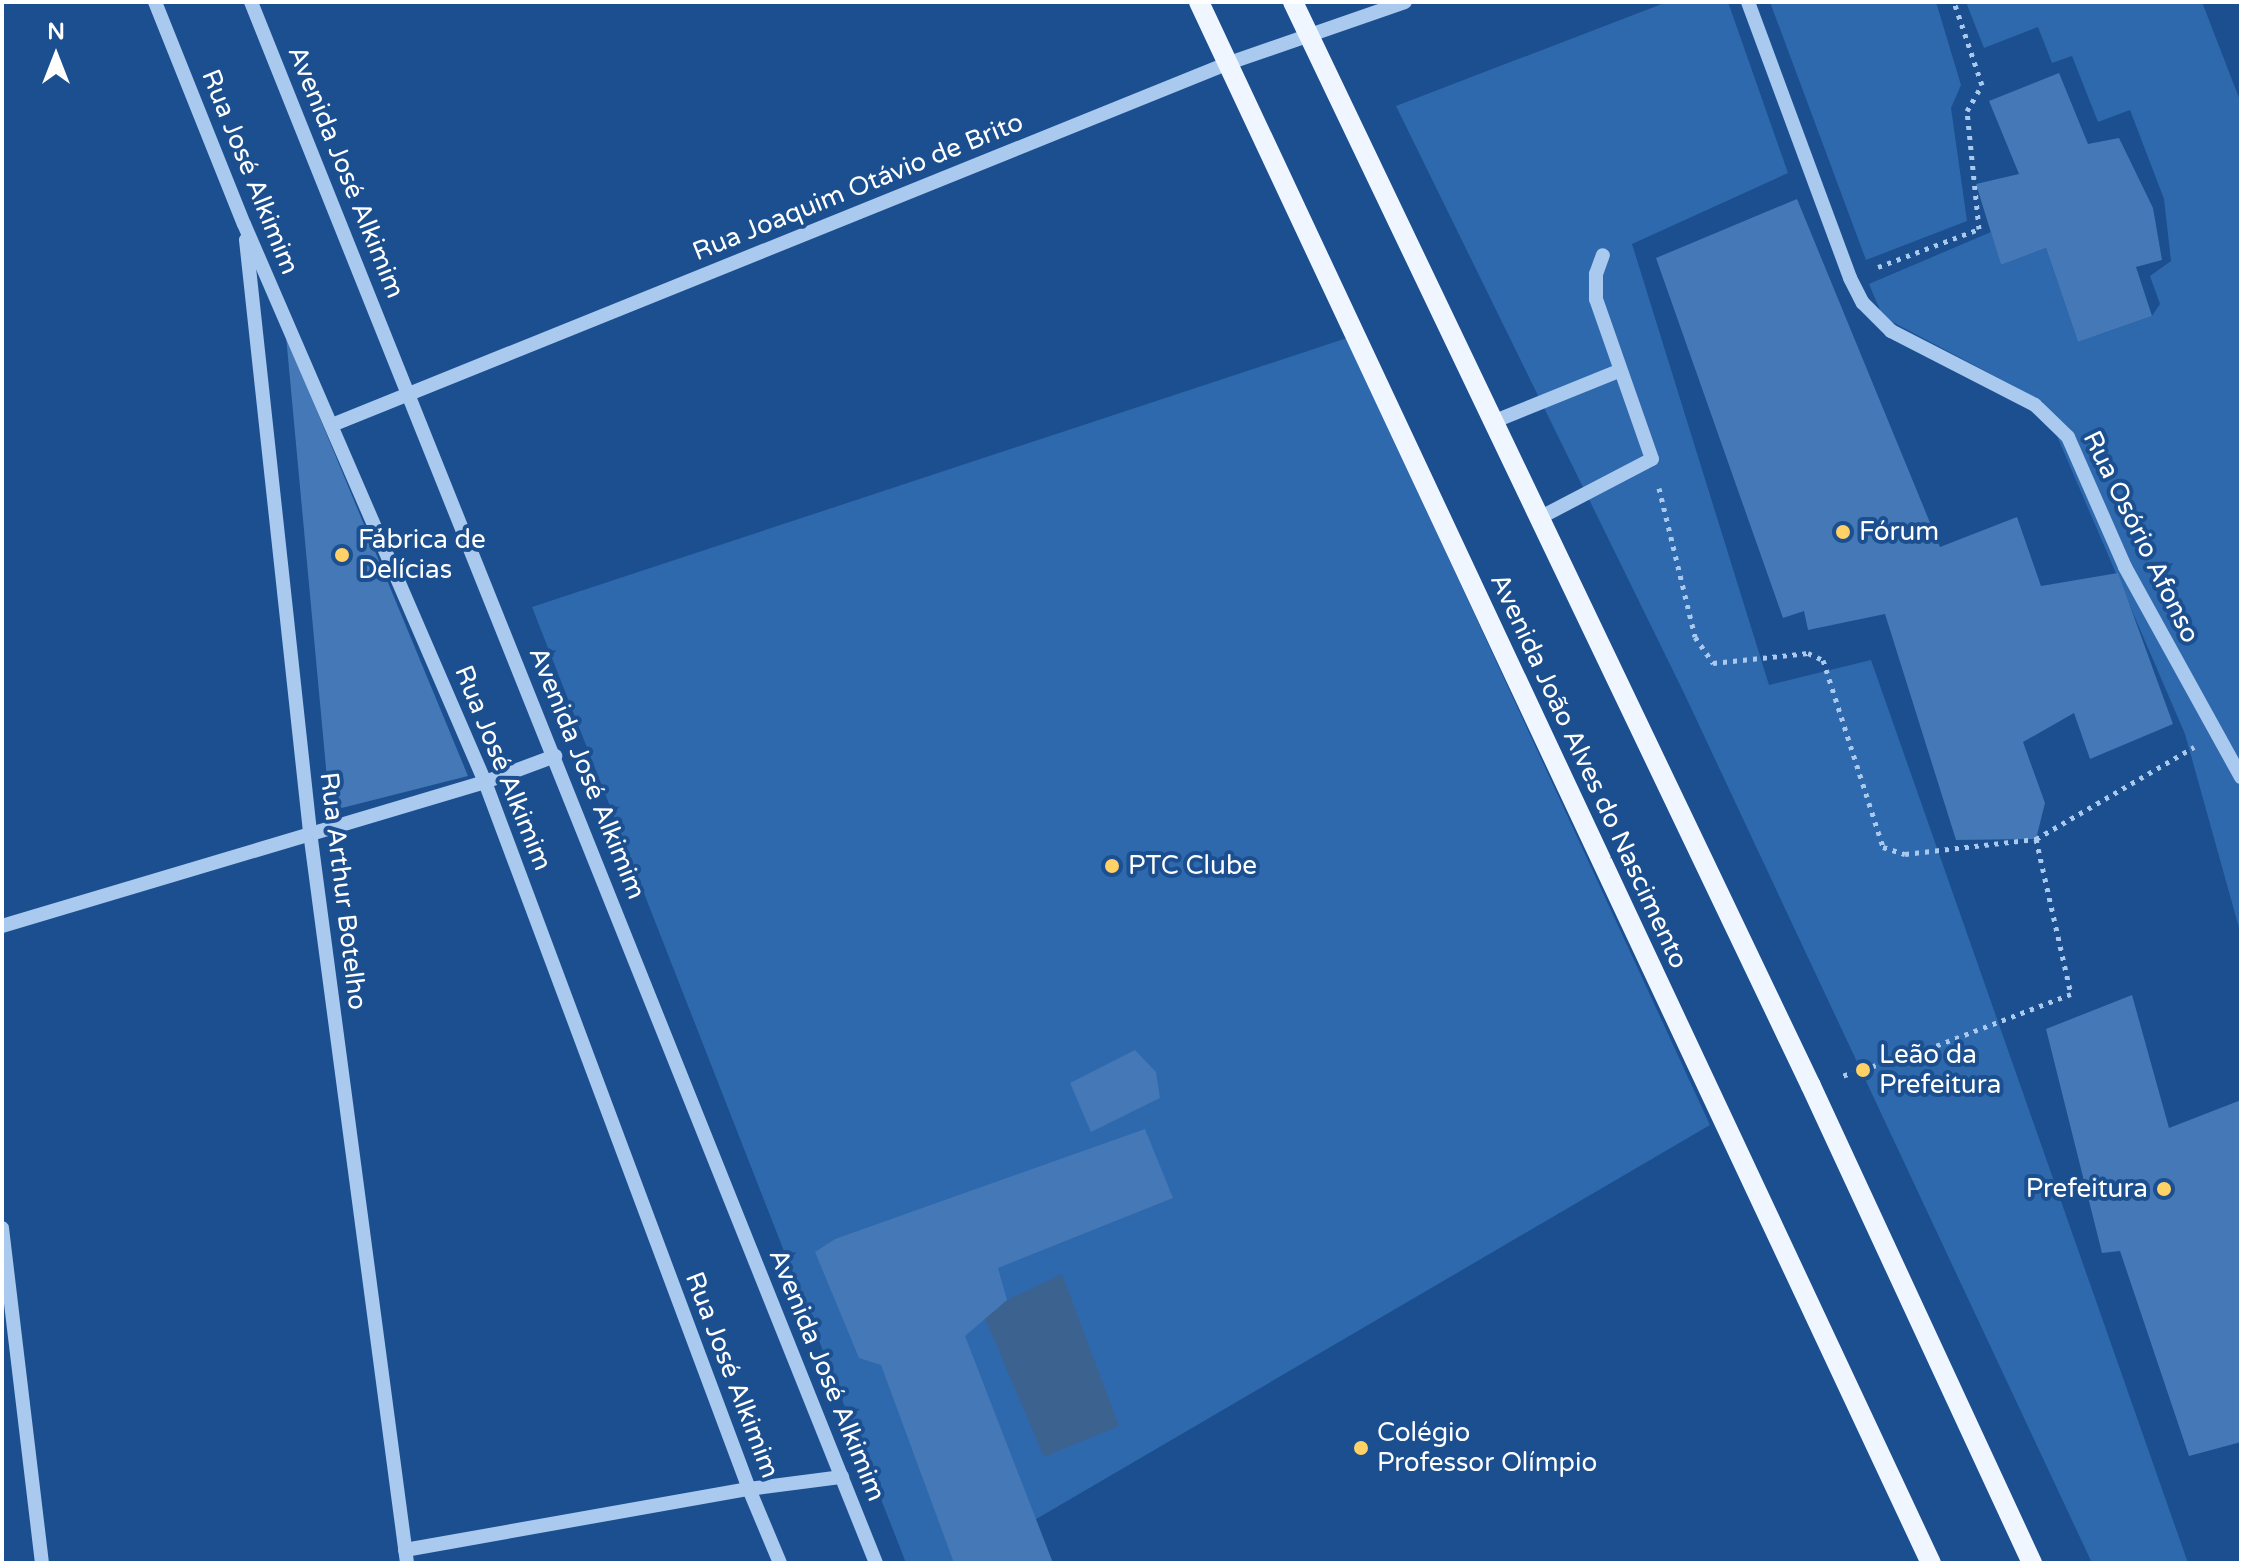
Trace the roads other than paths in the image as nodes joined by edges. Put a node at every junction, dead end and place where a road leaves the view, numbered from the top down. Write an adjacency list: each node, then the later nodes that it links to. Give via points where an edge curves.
1 (155, 2): 9 (street, Rua José Alkimim)
2 (251, 2): 12 (street, Avenida José Alkimim)
3 (1199, 2): 8 (main road, Avenida João Alves do Nascimento)
4 (1293, 2): 7 (main road)
5 (1405, 2): 7 (street, Rua Joaquim Otávio de Brito)
6 (1748, 2): 17 (street, Rua Osório Afonso, via 1863,303 1891,331 2035,405 2068,437 2125,567)
7 (1309, 36): 8 (street, Rua Joaquim Otávio de Brito); 13 (main road)
8 (1229, 63): 12 (street, Rua Joaquim Otávio de Brito); 28 (main road, Avenida João Alves do Nascimento)
9 (244, 224): 14 (street, Rua José Alkimim); 19 (street, Rua Arthur Botelho)
10 (1603, 255): 11 (street, via 1596,299)
11 (1619, 371): 13 (street); 15 (street, via 1652,459)
12 (410, 394): 14 (street, Rua Joaquim Otávio de Brito); 16 (street, Avenida José Alkimim)
13 (1495, 421): 15 (main road)
14 (332, 425): 18 (street, Rua José Alkimim)
15 (1541, 517): 29 (main road)
16 (555, 756): 18 (street); 22 (street, Avenida José Alkimim)
17 (2241, 777)
18 (485, 782): 19 (street); 23 (street, Rua José Alkimim)
19 (310, 832): 20 (street); 24 (street, Rua Arthur Botelho)
20 (2, 926)
21 (2, 1228): 25 (street)
22 (842, 1477): 23 (street); 27 (street, Avenida José Alkimim)
23 (749, 1489): 24 (street); 26 (street, Rua José Alkimim)
24 (406, 1557)
25 (42, 1563)
26 (780, 1563)
27 (876, 1563)
28 (1931, 1563)
29 (2032, 1563)

